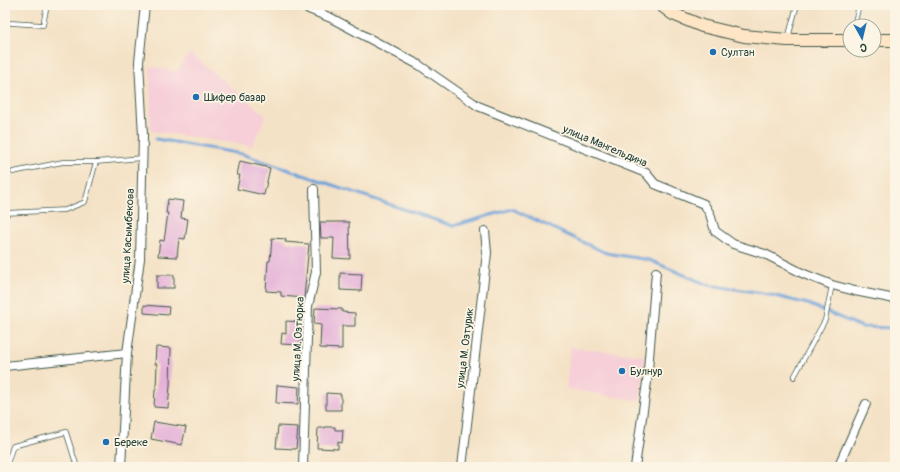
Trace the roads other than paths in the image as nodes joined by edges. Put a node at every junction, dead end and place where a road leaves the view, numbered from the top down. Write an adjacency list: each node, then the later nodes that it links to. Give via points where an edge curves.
1 (47, 5): 8 (lane, via 44,25)
2 (145, 5): 13 (street, улица Касымбекова, via 139,62)
3 (299, 5): 20 (street, улица Мангельдина, via 331,18 419,66 478,106 646,173 655,184 704,204 715,231 733,244 765,254)
4 (661, 5): 9 (main road, via 673,14 702,26 744,36)
5 (797, 5): 9 (lane)
6 (858, 5): 7 (lane)
7 (856, 18)
8 (11, 23)
9 (787, 40): 10 (main road)
10 (842, 40)
11 (882, 40): 12 (main road)
12 (895, 40)
13 (142, 158): 14 (lane); 22 (street, улица Касымбекова, via 140,259)
14 (96, 162): 15 (lane, via 63,162); 17 (lane, via 85,202 65,210)
15 (13, 172)
16 (314, 189): 29 (street, улица М. Озтюрка, via 316,272 308,306)
17 (5, 213)
18 (485, 231): 30 (street, улица М. Озтурик, via 487,253)
19 (656, 272): 31 (street, via 647,382)
20 (832, 285): 21 (street, улица Мангельдина); 24 (lane, via 825,320)
21 (895, 299)
22 (127, 353): 23 (street); 28 (street, улица Касымбекова)
23 (5, 366)
24 (794, 377)
25 (866, 404): 32 (street)
26 (6, 467): 27 (lane, via 12,446 66,432)
27 (76, 467)
28 (121, 467)
29 (303, 467)
30 (462, 467)
31 (635, 467)
32 (838, 467)

